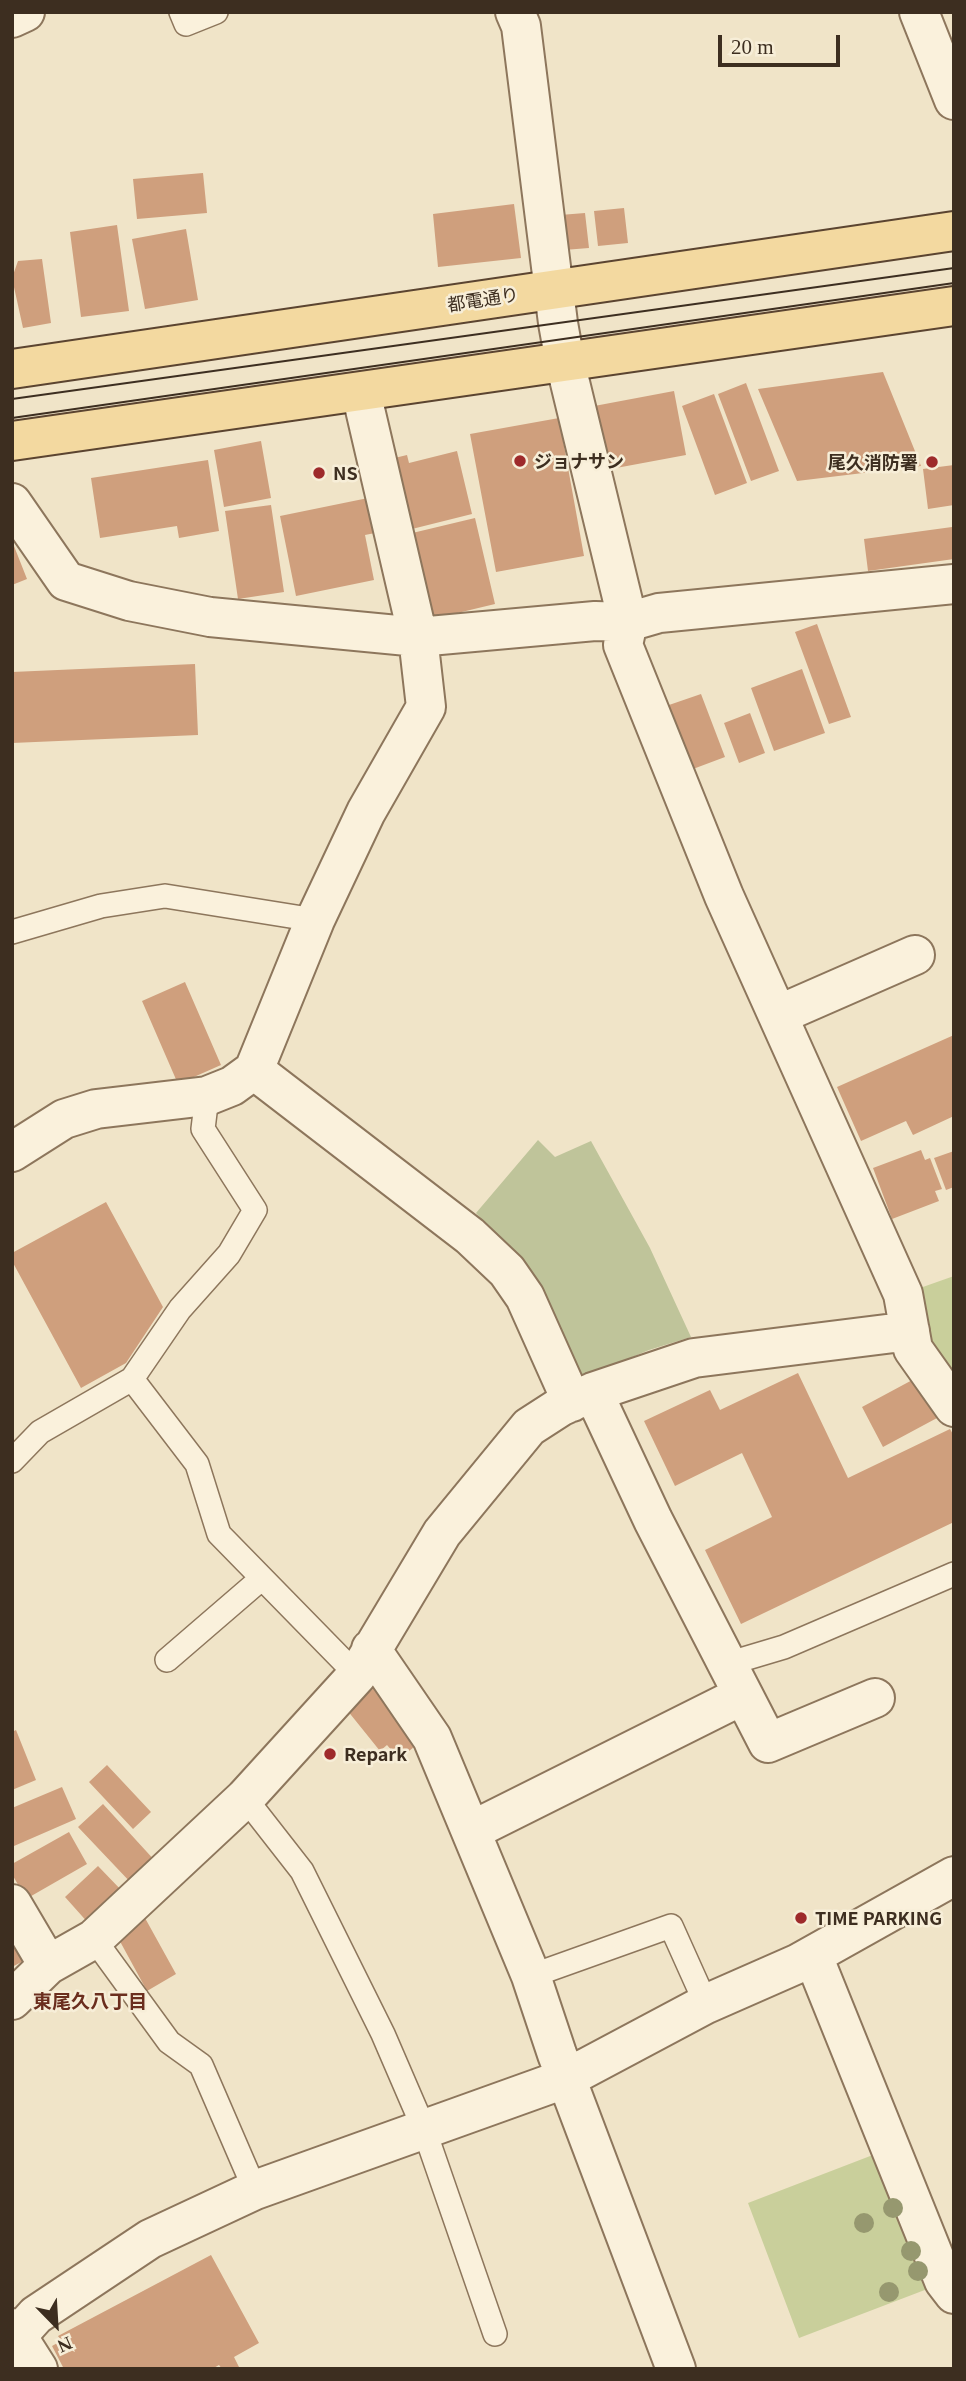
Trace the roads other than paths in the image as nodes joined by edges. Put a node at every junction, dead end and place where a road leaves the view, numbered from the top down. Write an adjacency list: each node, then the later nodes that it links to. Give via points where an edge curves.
1 (25, 12): 6 (street)
2 (181, 12): 3 (lane, via 186,24)
3 (216, 12)
4 (515, 12): 9 (street, via 521,26)
5 (919, 12): 7 (street)
6 (12, 18)
7 (953, 93)
8 (954, 231): 9 (main road, 都電通り)
9 (552, 289): 11 (street); 12 (main road, 都電通り)
10 (954, 306): 11 (main road)
11 (565, 362): 13 (main road); 17 (street)
12 (12, 369)
13 (361, 393): 14 (main road); 18 (street)
14 (12, 441)
15 (12, 503): 18 (street, via 66,581 129,601 210,617)
16 (954, 584): 17 (street, via 659,614)
17 (628, 622): 18 (street); 22 (street, via 623,645 724,896)
18 (418, 637): 19 (street, via 426,707 366,811)
19 (315, 920): 20 (lane, via 165,896 101,906); 23 (street)
20 (12, 932)
21 (915, 955): 22 (street)
22 (778, 1015): 26 (street, via 903,1294)
23 (254, 1070): 24 (street, via 232,1086); 28 (street, via 470,1236 507,1271)
24 (206, 1096): 25 (street, via 96,1109 64,1119); 27 (lane, via 203,1129 255,1210 229,1254 180,1308)
25 (12, 1152)
26 (910, 1331): 28 (street, via 694,1358); 29 (street, via 914,1349)
27 (132, 1379): 30 (lane, via 40,1432); 32 (lane, via 197,1464 219,1534)
28 (583, 1397): 34 (street, via 529,1427 451,1522); 35 (street)
29 (954, 1407)
30 (12, 1461)
31 (954, 1574): 35 (lane, via 784,1647)
32 (261, 1579): 33 (lane); 34 (lane)
33 (167, 1660)
34 (364, 1662): 37 (street); 38 (street, via 432,1738)
35 (735, 1680): 36 (street, via 768,1743); 38 (street)
36 (874, 1698)
37 (245, 1798): 41 (street); 48 (lane, via 302,1871 383,2034)
38 (471, 1831): 44 (street)
39 (954, 1875): 42 (street)
40 (12, 1904): 43 (street)
41 (94, 1938): 43 (street); 49 (lane, via 169,2042 201,2065)
42 (813, 1956): 46 (street); 50 (street, via 944,2281)
43 (48, 1965): 45 (street)
44 (531, 1976): 46 (lane, via 671,1926); 47 (street)
45 (12, 2000)
46 (706, 2004): 47 (street)
47 (567, 2078): 48 (street); 54 (street)
48 (424, 2129): 49 (street); 51 (lane)
49 (255, 2190): 52 (street, via 150,2239 36,2315)
50 (954, 2294)
51 (495, 2334)
52 (14, 2336): 53 (street)
53 (38, 2369)
54 (676, 2369)

